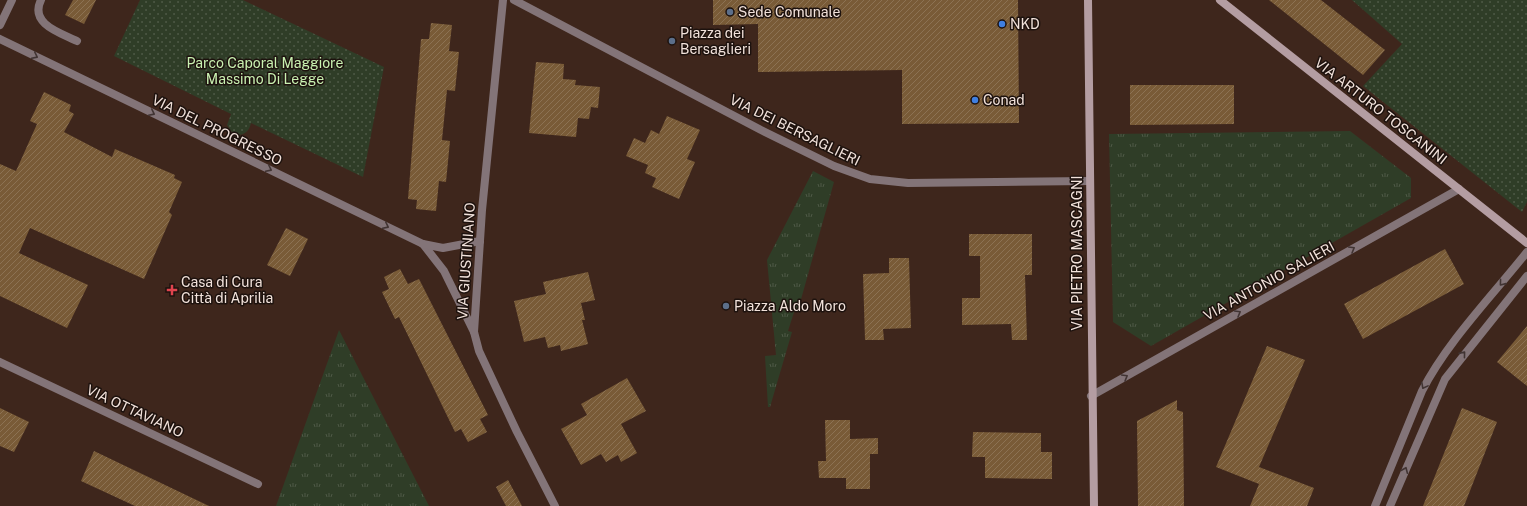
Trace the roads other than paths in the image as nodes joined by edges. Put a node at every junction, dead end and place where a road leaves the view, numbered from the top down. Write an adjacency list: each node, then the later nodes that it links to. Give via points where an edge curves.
1 (12, 0): 7 (street)
2 (41, 0): 9 (street, via 38,15 45,25)
3 (503, 0): 12 (street, VIA GIUSTINIANO)
4 (514, 0): 10 (street, VIA DEI BERSAGLIERI, via 761,130 852,174 903,183)
5 (1088, 0): 10 (street, VIA PIETRO MASCAGNI)
6 (1220, 0): 11 (street, VIA ARTURO TOSCANINI)
7 (0, 24)
8 (0, 39): 14 (street, VIA DEL PROGRESSO, one-way to 14)
9 (77, 41)
10 (1090, 181): 19 (street, VIA PIETRO MASCAGNI)
11 (1459, 189): 13 (street, VIA ARTURO TOSCANINI); 19 (street, VIA ANTONIO SALIERI, one-way to 11)
12 (480, 241): 14 (street, VIA DEL PROGRESSO, via 443,248); 17 (street, VIA GIUSTINIANO)
13 (1527, 243)
14 (423, 244): 17 (street, VIA DEL PROGRESSO, via 444,271)
15 (1527, 252): 23 (street, one-way to 23, via 1431,374)
16 (1527, 276): 24 (street, one-way to 16, via 1445,379)
17 (474, 332): 21 (street, VIA GIUSTINIANO, via 479,351 510,419)
18 (0, 362): 20 (street, VIA OTTAVIANO)
19 (1091, 396): 22 (street, VIA PIETRO MASCAGNI)
20 (258, 484)
21 (555, 506)
22 (1094, 506)
23 (1375, 506)
24 (1390, 506)

